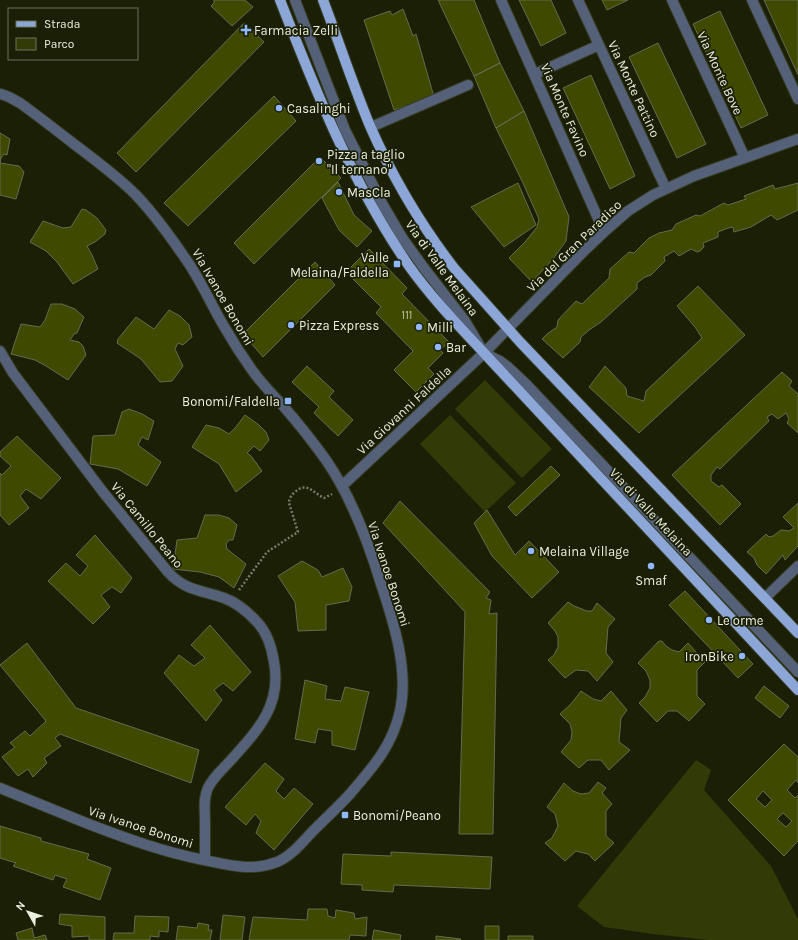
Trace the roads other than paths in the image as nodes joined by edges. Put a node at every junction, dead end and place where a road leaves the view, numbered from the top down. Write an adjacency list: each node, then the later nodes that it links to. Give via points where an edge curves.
1 (280, 0): 20 (main road, Via di Valle Melaina, via 333,130 379,219 419,279)
2 (295, 0): 20 (street, Via di Valle Melaina, via 345,130 380,199 404,239 465,321)
3 (323, 0): 13 (main road, Via di Valle Melaina)
4 (501, 0): 9 (street, Via Monte Favino)
5 (578, 0): 8 (street, Via Monte Pattino)
6 (672, 0): 15 (street, Via Monte Bove)
7 (752, 0): 12 (street)
8 (599, 45): 9 (street); 16 (street, Via Monte Pattino)
9 (534, 74): 17 (street, Via Monte Favino)
10 (468, 85): 13 (street)
11 (0, 93): 21 (street, Via Ivanoe Bonomi, via 20,103 96,160 144,203 192,268 249,366 314,444)
12 (798, 99)
13 (371, 126): 18 (main road, Via di Valle Melaina, via 407,200 426,230 454,268)
14 (798, 139): 15 (street, Via del Gran Paradiso)
15 (745, 158): 16 (street, Via del Gran Paradiso)
16 (666, 188): 17 (street, Via del Gran Paradiso, via 636,206)
17 (604, 232): 18 (street, Via del Gran Paradiso)
18 (508, 329): 20 (street); 25 (main road, Via di Valle Melaina)
19 (0, 351): 30 (street, Via Camillo Peano, via 103,492 174,579 194,590 225,598 241,607 259,624 274,657 276,681 267,716 208,789 204,805)
20 (484, 353): 21 (street, Via Giovanni Faldella); 27 (street, Via di Valle Melaina, via 508,366 527,385); 28 (main road, Via di Valle Melaina)
21 (342, 486): 30 (street, Via Ivanoe Bonomi, via 374,560 395,631 403,688 401,708 394,731 379,760 339,805 285,858 264,865 245,867)
22 (798, 566): 24 (street)
23 (798, 577): 24 (street)
24 (783, 581): 25 (street)
25 (765, 598): 26 (main road, Via di Valle Melaina)
26 (798, 633)
27 (798, 672)
28 (798, 690)
29 (0, 788): 30 (street, Via Ivanoe Bonomi, via 130,839)
30 (205, 860)

